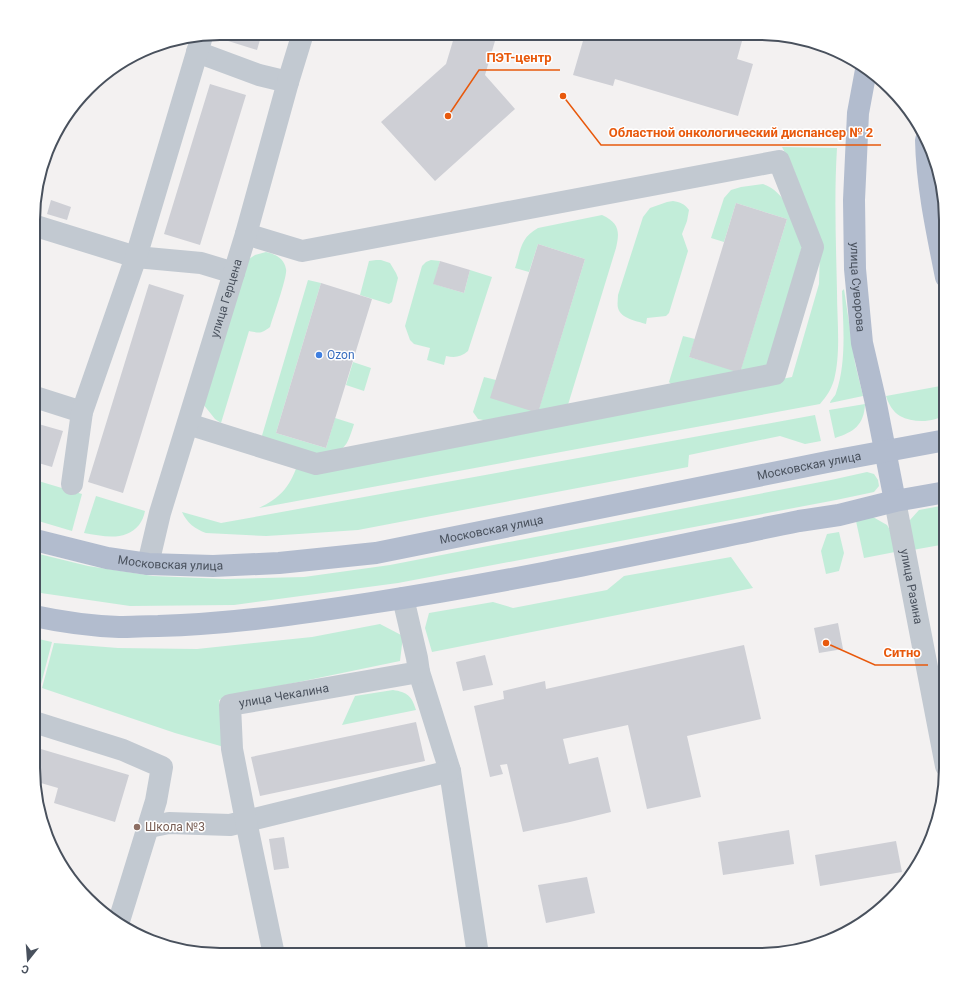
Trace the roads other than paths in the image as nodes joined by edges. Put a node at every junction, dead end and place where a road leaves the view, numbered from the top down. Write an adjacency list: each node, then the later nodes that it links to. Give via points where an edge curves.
1 (301, 40): 4 (street, улица Герцена)
2 (199, 44): 4 (street, via 259,75); 9 (street)
3 (865, 74): 15 (main road, улица Суворова, via 858,121 854,200 855,269 862,343)
4 (288, 82): 7 (street, улица Герцена)
5 (927, 157): 8 (main road)
6 (40, 227): 9 (street)
7 (246, 234): 10 (street, улица Герцена); 13 (street, via 302,251 780,161 813,247 775,374 316,464)
8 (939, 243)
9 (136, 257): 10 (street, via 201,263); 12 (street)
10 (234, 273): 13 (street, улица Герцена)
11 (40, 399): 12 (street)
12 (82, 412): 16 (street)
13 (188, 424): 20 (street, улица Герцена, via 160,513)
14 (939, 441): 15 (main road, Московская улица)
15 (885, 451): 18 (main road, улица Суворова); 20 (main road, Московская улица, via 376,553 264,564)
16 (72, 484)
17 (939, 493): 18 (main road)
18 (895, 502): 21 (main road, via 543,573); 25 (street, улица Разина)
19 (40, 541): 20 (main road, Московская улица, via 107,558)
20 (148, 564)
21 (403, 598): 22 (main road, via 258,619 190,625 120,627); 23 (street)
22 (40, 617)
23 (419, 672): 26 (street); 27 (street, улица Чекалина, via 230,705 232,749)
24 (40, 724): 28 (street, via 122,750 162,767)
25 (939, 730)
26 (450, 772): 27 (street); 31 (street)
27 (246, 821): 28 (street, via 230,825 169,823); 30 (street, улица Чекалина)
28 (149, 827): 29 (street)
29 (120, 918)
30 (273, 948)
31 (477, 948)

